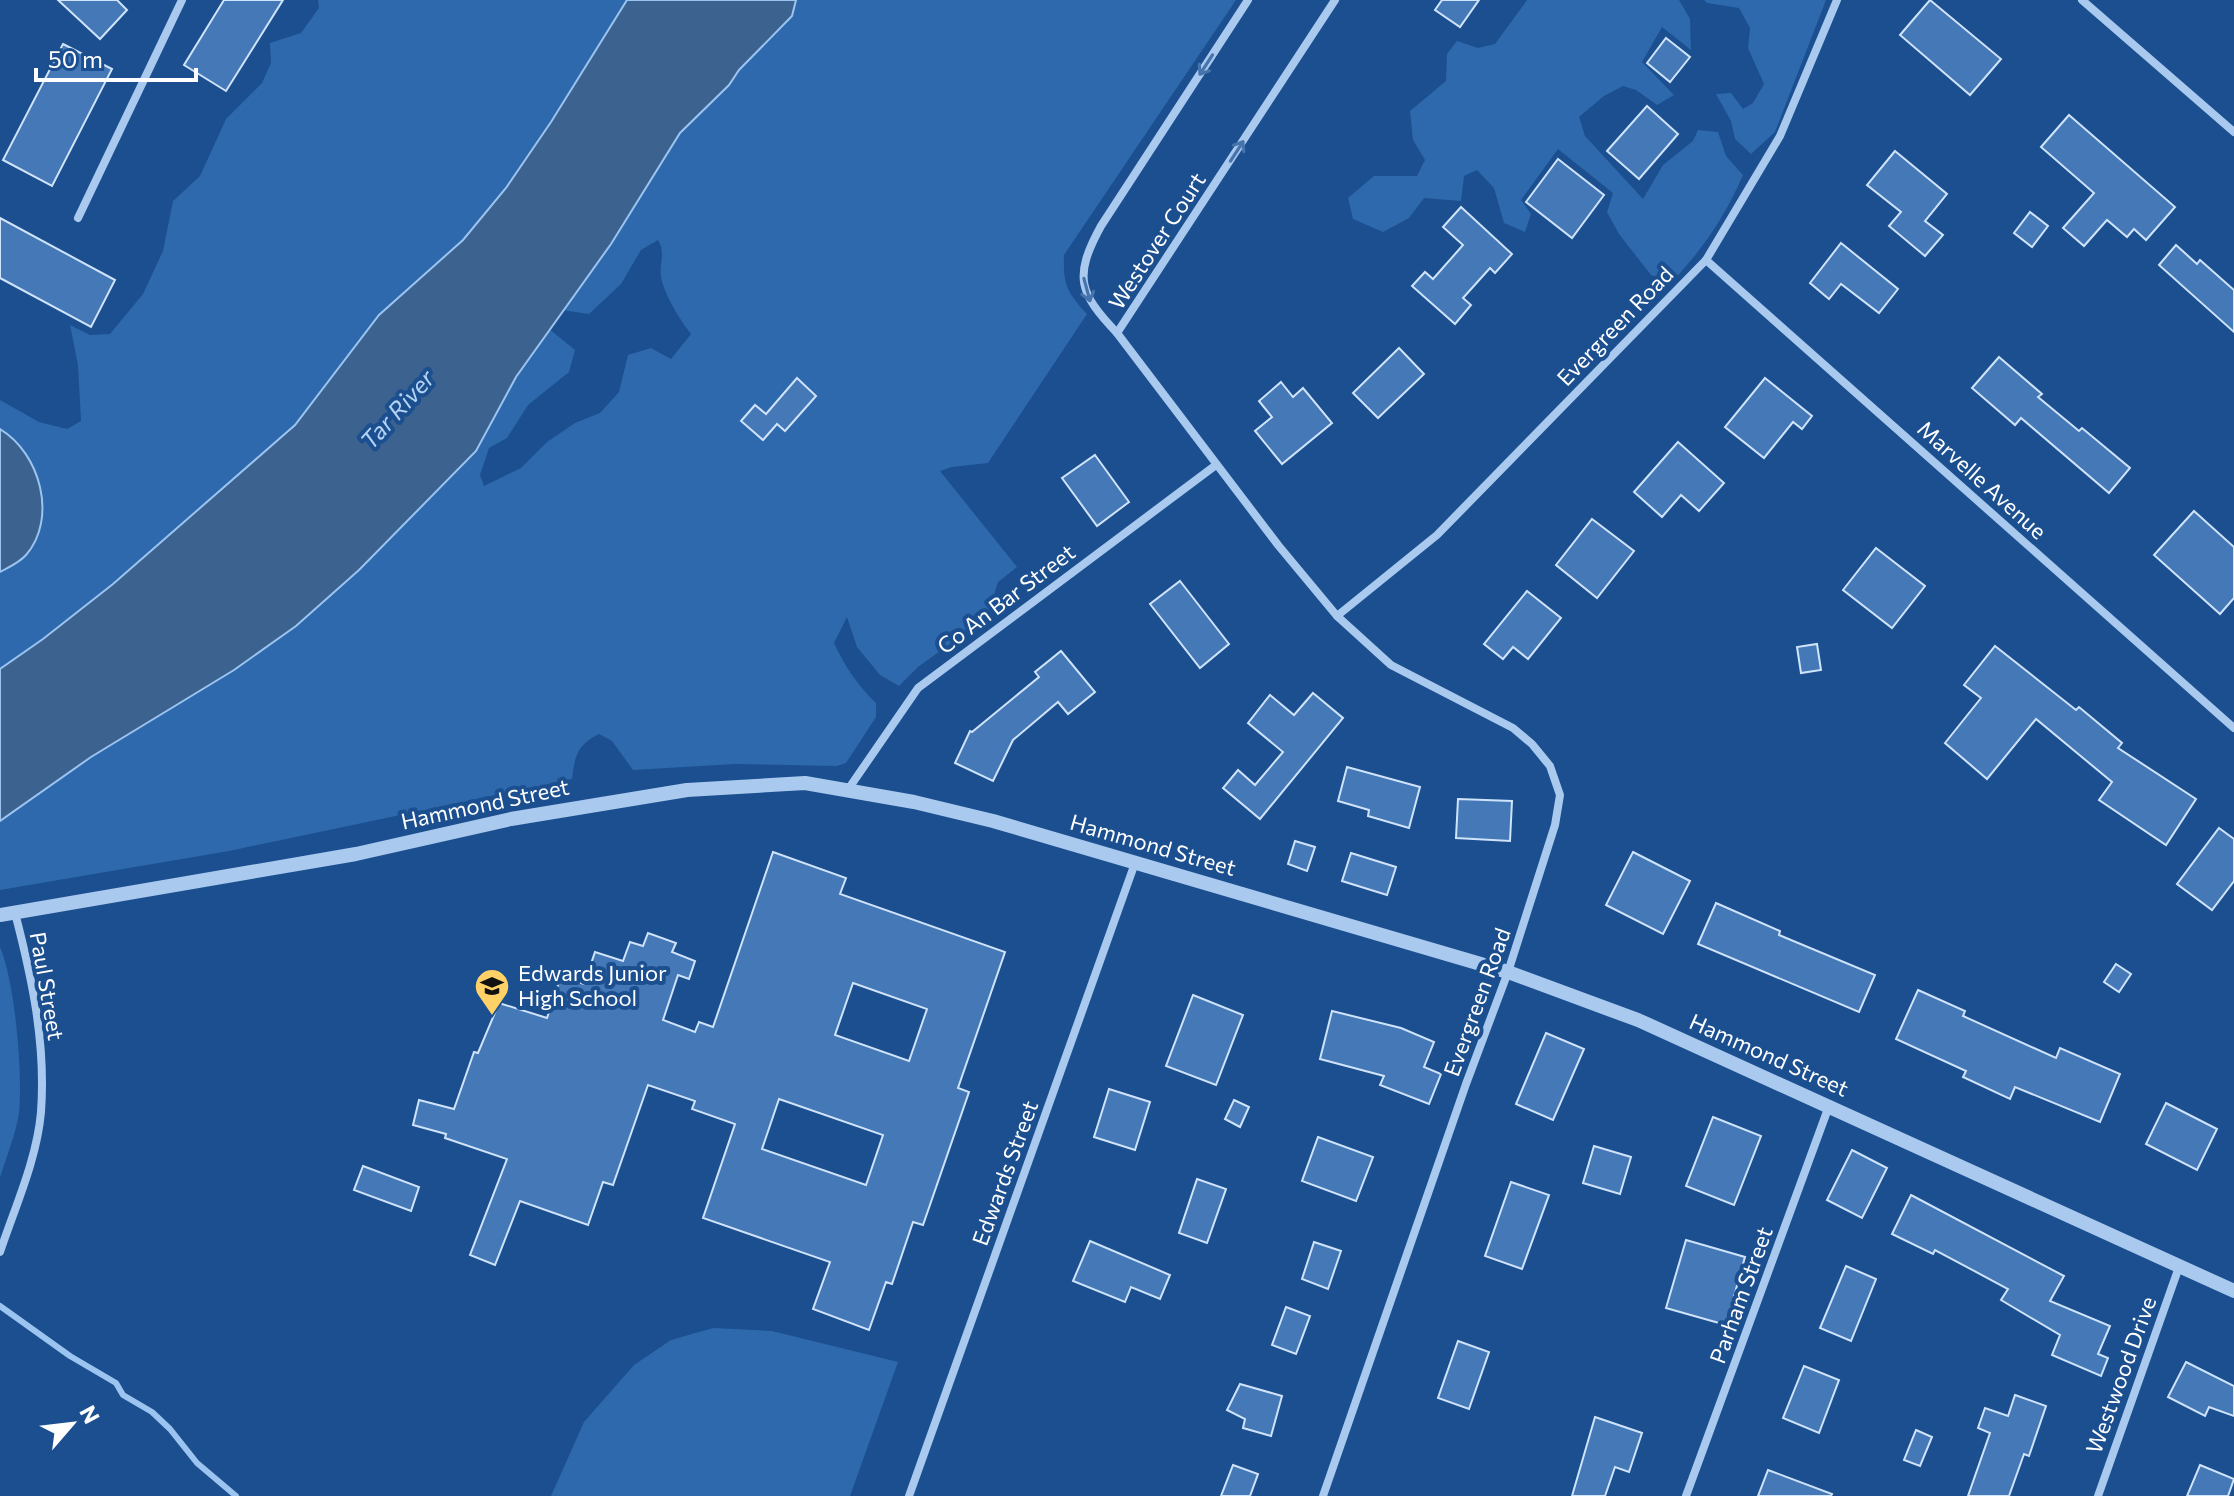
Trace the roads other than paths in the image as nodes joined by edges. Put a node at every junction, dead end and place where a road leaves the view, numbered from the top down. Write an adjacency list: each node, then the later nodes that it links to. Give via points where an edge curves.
1 (182, 0): 7 (street)
2 (1248, 0): 9 (street, Westover Court, one-way to 9, via 1091,243 1083,287)
3 (1335, 0): 9 (street, Westover Court, one-way to 3)
4 (1837, 0): 8 (street, Evergreen Road, via 1780,136)
5 (2082, 0): 6 (street)
6 (2234, 132)
7 (78, 218)
8 (1706, 260): 11 (street, Evergreen Road, via 1437,535); 12 (street, Marvelle Avenue)
9 (1117, 333): 10 (street, Evergreen Road)
10 (1216, 465): 11 (street, Evergreen Road); 13 (street, Co An Bar Street, via 918,688)
11 (1337, 616): 16 (street, Evergreen Road, via 1391,665 1513,728 1550,766 1560,795 1555,825)
12 (2234, 728)
13 (847, 791): 14 (street, Hammond Street, via 993,821); 15 (street, Hammond Street, via 805,783 616,800 356,854)
14 (1135, 863): 16 (street, Hammond Street); 21 (street, Edwards Street)
15 (7, 914): 18 (street, Paul Street, via 37,1010 41,1114)
16 (1508, 972): 17 (street, Hammond Street, via 1638,1020); 22 (street, Evergreen Road)
17 (1829, 1106): 19 (street, Hammond Street); 23 (street, Parham Street)
18 (0, 1252)
19 (2179, 1267): 20 (street, Hammond Street); 24 (street, Westwood Drive)
20 (2234, 1291)
21 (909, 1496)
22 (1323, 1496)
23 (1686, 1496)
24 (2098, 1496)

